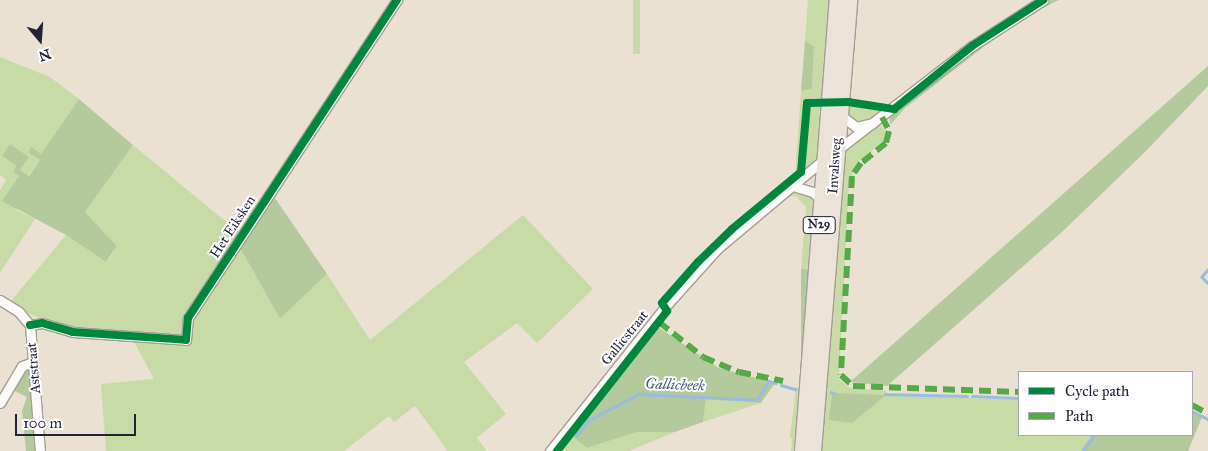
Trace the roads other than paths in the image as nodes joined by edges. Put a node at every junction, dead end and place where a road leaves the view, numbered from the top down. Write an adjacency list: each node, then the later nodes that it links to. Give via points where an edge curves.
1 (396, 0): 11 (street, Het Eiksken, via 188,318 186,340 73,332 42,323)
2 (837, 0): 7 (highway, Invalsweg / N29)
3 (849, 0): 5 (highway, Invalsweg / N29)
4 (1043, 0): 6 (street, Gallicstraat, via 972,46)
5 (839, 114): 6 (street, via 856,127); 7 (highway, Invalsweg / N29)
6 (874, 123): 7 (street, Gallicstraat)
7 (830, 156): 8 (street, Gallicstraat); 9 (highway, Invalsweg / N29); 17 (highway, Invalsweg / N29)
8 (793, 186): 9 (street, via 813,192); 15 (street, Gallicstraat, via 734,232 707,259)
9 (820, 200): 16 (highway, Invalsweg / N29)
10 (0, 300): 11 (street, Aststraat, via 19,312)
11 (30, 325): 12 (street, Aststraat)
12 (33, 362): 13 (street, via 22,366); 14 (street, Aststraat)
13 (0, 403)
14 (40, 451)
15 (550, 451)
16 (802, 451)
17 (813, 451)

